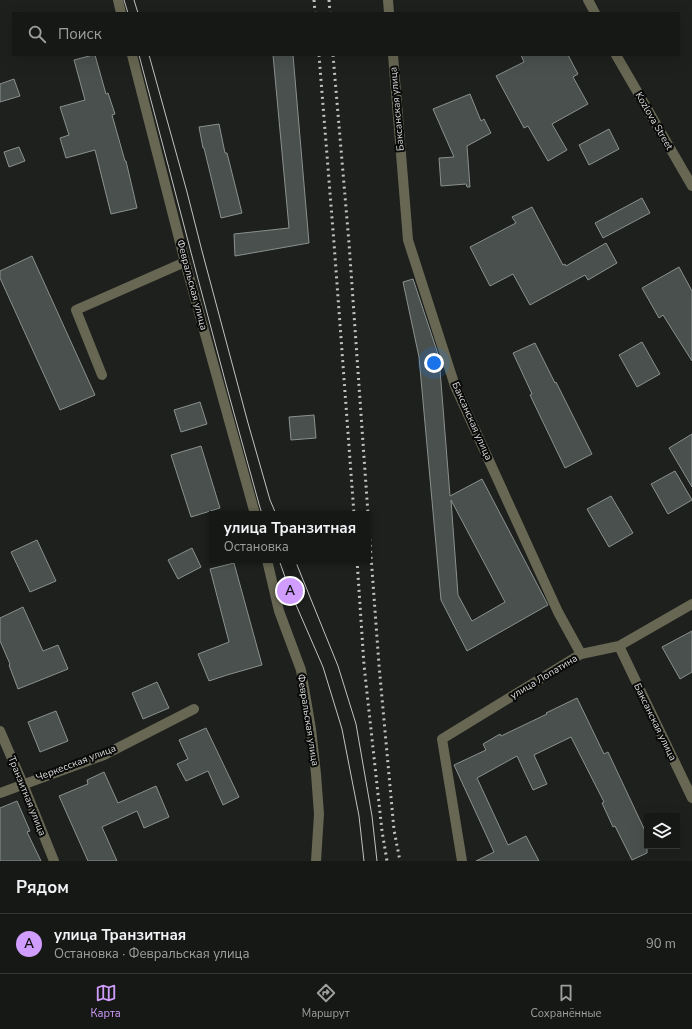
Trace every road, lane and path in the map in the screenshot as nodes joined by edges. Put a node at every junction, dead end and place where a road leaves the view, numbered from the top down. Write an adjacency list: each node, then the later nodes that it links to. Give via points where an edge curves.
1 (118, 0): 4 (street)
2 (388, 0): 5 (street)
3 (588, 0): 6 (street)
4 (121, 12)
5 (389, 12)
6 (594, 12)
7 (132, 56): 11 (street, Февральская улица)
8 (393, 56): 17 (street, Баксанская улица, via 408,240 455,386 558,612)
9 (617, 56): 10 (street, Kozlova Street)
10 (692, 186)
11 (186, 262): 12 (street, via 76,310); 13 (street, Февральская улица)
12 (102, 375)
13 (254, 511)
14 (268, 563): 24 (street, Февральская улица, via 279,611 301,670 311,730 319,814)
15 (692, 604): 16 (street, улица Лопатина)
16 (619, 646): 17 (street, улица Лопатина); 22 (street, Баксанская улица)
17 (581, 654): 25 (street, улица Лопатина, via 442,739)
18 (194, 709): 20 (street, Черкесская улица, via 104,755)
19 (0, 731): 20 (street, Транзитная улица)
20 (23, 784): 21 (street, Черкесская улица); 23 (street, Транзитная улица)
21 (0, 793)
22 (692, 798)
23 (54, 861)
24 (316, 861)
25 (462, 861)

